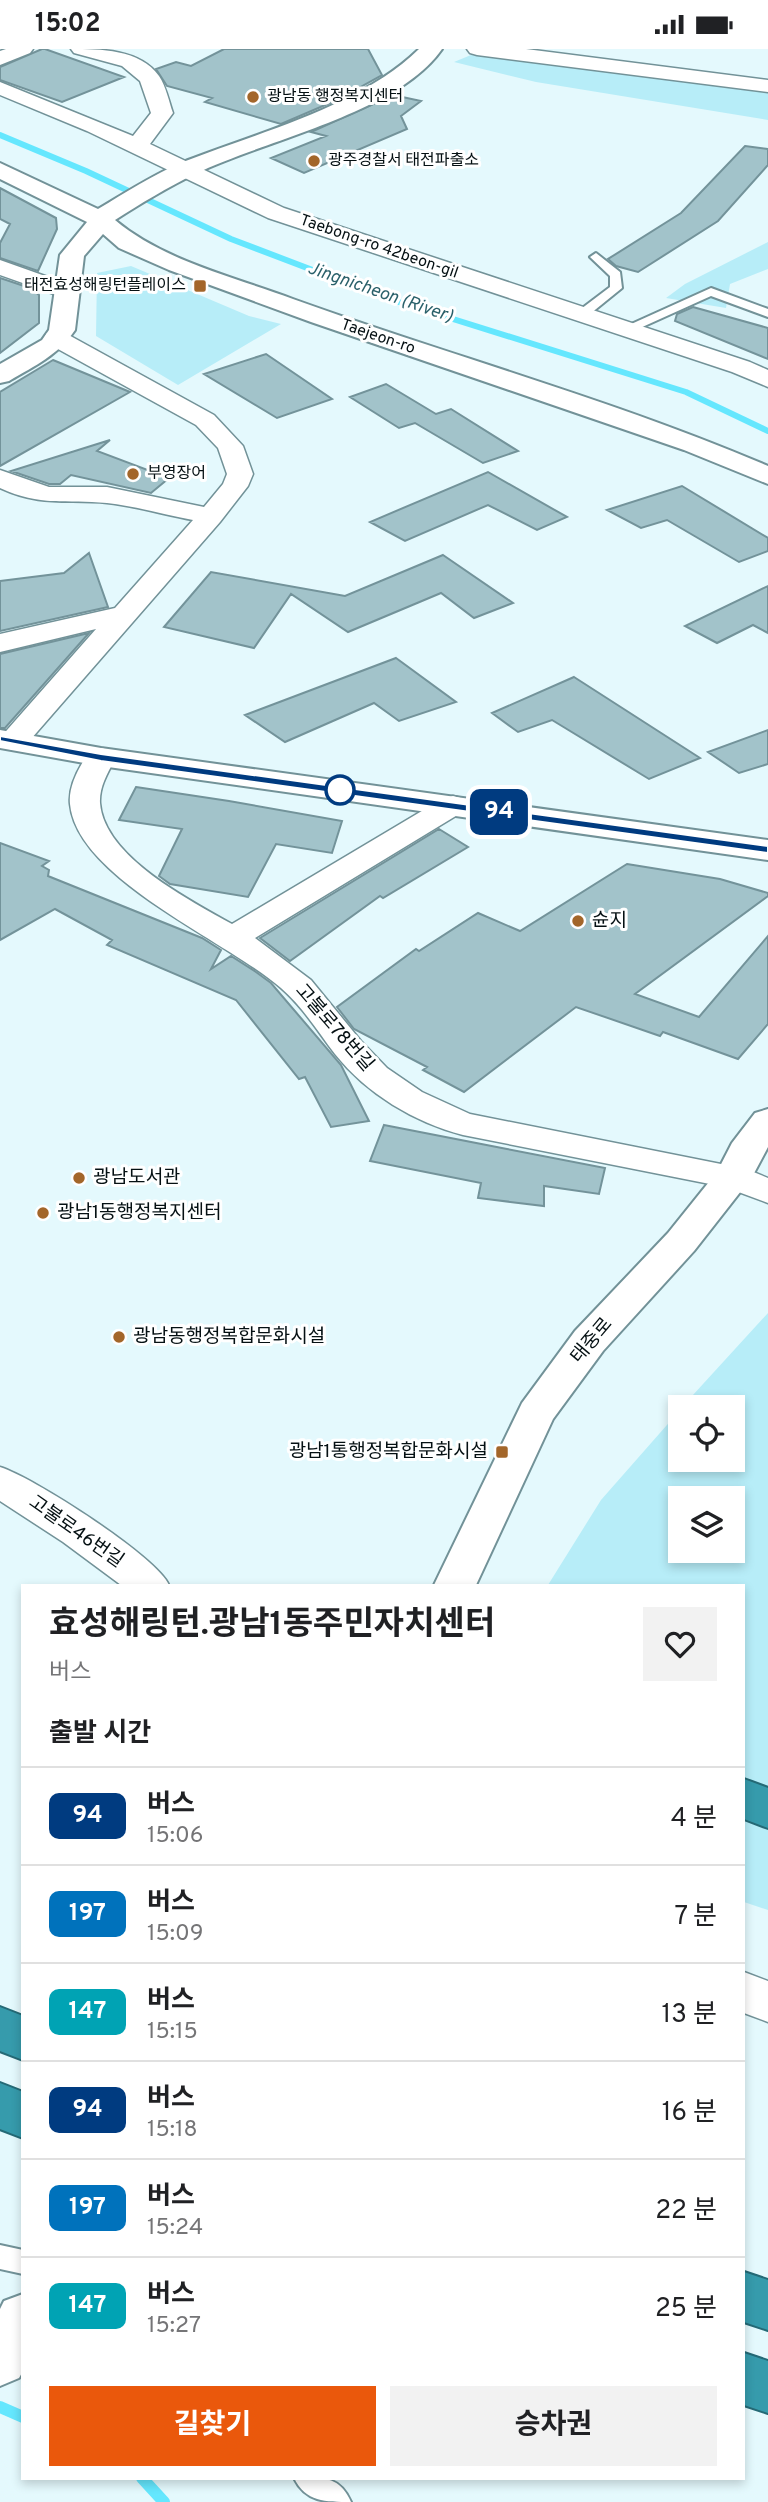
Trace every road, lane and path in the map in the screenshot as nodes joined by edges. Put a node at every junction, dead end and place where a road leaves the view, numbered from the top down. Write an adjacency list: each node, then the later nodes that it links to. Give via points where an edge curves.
1 (23, 49): 6 (street)
2 (81, 49): 7 (street)
3 (147, 49): 7 (street)
4 (431, 49): 12 (street, via 413,67 361,101)
5 (477, 49): 8 (street)
6 (0, 59)
7 (129, 62): 10 (street, via 150,78 162,113)
8 (768, 86)
9 (0, 88): 10 (street, Taebong-ro 42beon-gil)
10 (134, 146): 12 (street, Taebong-ro 42beon-gil)
11 (0, 170): 13 (street, Taejeon-ro)
12 (178, 173): 13 (street); 18 (street, Taebong-ro 42beon-gil, via 276,213)
13 (104, 217): 16 (street, via 72,255); 24 (street, Taejeon-ro, via 128,243 178,265 694,444)
14 (596, 257): 18 (lane, via 616,275 616,288)
15 (0, 267): 16 (street)
16 (68, 292): 20 (street, via 62,330)
17 (768, 313): 19 (lane, via 711,292)
18 (581, 315): 19 (street, Taebong-ro 42beon-gil)
19 (624, 330): 22 (street, Taebong-ro 42beon-gil)
20 (56, 338): 21 (street, via 33,358); 26 (street, via 205,420 219,433 230,446 240,474)
21 (0, 375)
22 (768, 380)
23 (31, 461): 25 (street)
24 (768, 476)
25 (0, 478): 26 (street, via 49,495 107,495)
26 (211, 516): 27 (street)
27 (124, 614): 28 (street); 29 (street)
28 (7, 636)
29 (7, 740): 30 (street)
30 (101, 757): 31 (street); 33 (street, 고불로78번길, via 83,802 97,835 135,879)
31 (453, 805): 32 (street); 33 (street)
32 (768, 850)
33 (232, 938): 35 (street, 고불로78번길, via 305,992 362,1064 424,1110 463,1125)
34 (768, 1121): 35 (street, 태중로, via 746,1152)
35 (751, 1184): 38 (street, 태중로, via 681,1242 589,1341 536,1413)
36 (0, 1482): 37 (street, 고불로46번길, via 47,1510)
37 (148, 1584)
38 (455, 1584)
39 (745, 1798): 40 (highway)
40 (768, 1809)
41 (745, 1992): 42 (street)
42 (768, 2002)
43 (0, 2029): 44 (highway)
44 (21, 2037)
45 (0, 2106): 46 (highway)
46 (21, 2114)
47 (0, 2257): 48 (lane)
48 (21, 2262)
49 (745, 2297): 50 (highway)
50 (768, 2305)
51 (21, 2323): 52 (street)
52 (0, 2360)
53 (745, 2379): 54 (highway)
54 (768, 2387)
55 (310, 2480): 56 (lane)
56 (337, 2502)

